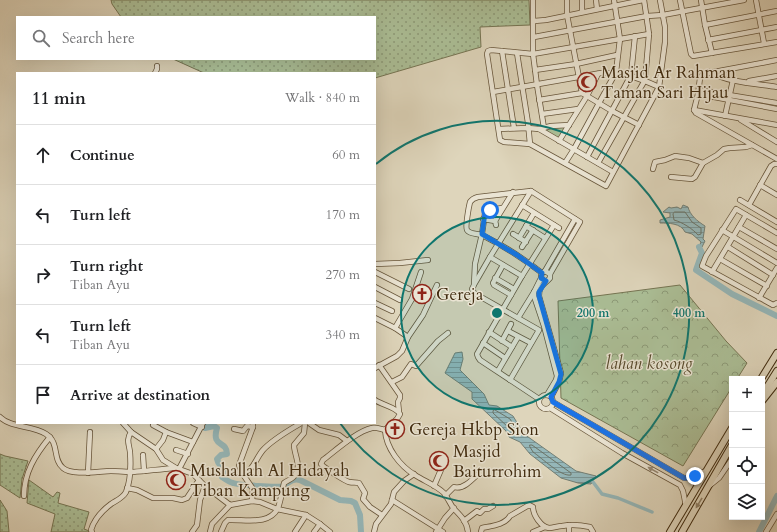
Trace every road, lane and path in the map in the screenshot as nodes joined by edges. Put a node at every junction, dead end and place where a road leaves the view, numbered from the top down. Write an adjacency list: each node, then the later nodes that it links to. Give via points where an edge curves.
1 (534, 0): 23 (street)
2 (567, 0): 20 (street)
3 (582, 0): 17 (street)
4 (596, 0): 15 (street)
5 (614, 0): 14 (street)
6 (643, 0): 12 (street); 22 (street)
7 (660, 0): 19 (street)
8 (680, 0): 16 (street)
9 (728, 0): 13 (street)
10 (744, 0): 13 (street)
11 (756, 0): 21 (street)
12 (630, 1): 14 (street)
13 (702, 4): 16 (street); 25 (street)
14 (615, 6): 15 (street); 24 (street)
15 (597, 9): 17 (street)
16 (682, 10): 19 (street); 39 (street, via 691,54 695,56)
17 (582, 12): 20 (street)
18 (777, 12): 21 (street)
19 (663, 14): 22 (street); 57 (street, via 665,27)
20 (567, 15): 23 (street); 28 (street)
21 (758, 15): 25 (street); 27 (street)
22 (647, 16): 24 (street); 29 (street)
23 (534, 21): 31 (street)
24 (618, 22): 28 (street); 32 (street)
25 (705, 25): 33 (street)
26 (777, 27): 27 (street)
27 (761, 29): 33 (street); 35 (street)
28 (569, 31): 31 (street); 36 (street)
29 (649, 34): 30 (street); 53 (street)
30 (635, 36): 32 (street); 50 (street)
31 (534, 37): 40 (street)
32 (620, 39): 36 (street); 41 (street)
33 (708, 40): 39 (street)
34 (777, 42): 35 (street)
35 (764, 43): 39 (street)
36 (573, 48): 40 (street); 43 (street)
37 (502, 52): 38 (street); 60 (street); 61 (street, via 487,52)
38 (517, 53): 40 (street); 59 (street)
39 (712, 53)
40 (533, 54): 45 (street)
41 (617, 55): 43 (street); 47 (street)
42 (777, 60): 48 (street)
43 (576, 64): 45 (street); 52 (street)
44 (157, 66): 46 (street)
45 (535, 70): 56 (street)
46 (156, 72)
47 (616, 72): 49 (street); 50 (street); 67 (street)
48 (710, 72): 54 (street); 62 (street, via 702,75)
49 (598, 74): 52 (street); 64 (street)
50 (631, 76): 53 (street); 72 (street)
51 (777, 76): 55 (street)
52 (579, 78): 56 (street); 63 (street)
53 (645, 80): 57 (street); 75 (street)
54 (733, 80): 55 (street); 65 (street)
55 (746, 82): 58 (street)
56 (537, 85): 59 (street); 66 (street)
57 (659, 87): 78 (street)
58 (777, 87)
59 (522, 88): 60 (street); 81 (street)
60 (507, 90): 61 (street); 80 (street)
61 (494, 92): 82 (street)
62 (699, 92): 65 (street); 71 (street)
63 (582, 93): 64 (street); 66 (street)
64 (587, 96): 67 (street); 69 (street)
65 (729, 97): 68 (street); 70 (street); 74 (street)
66 (540, 100): 73 (street)
67 (600, 103): 72 (street); 88 (street)
68 (777, 103)
69 (578, 109): 73 (street); 77 (street)
70 (777, 109)
71 (694, 110): 74 (street); 87 (street)
72 (612, 111): 75 (street); 89 (street)
73 (542, 114): 83 (street)
74 (725, 116): 76 (street)
75 (625, 118): 78 (street); 92 (street)
76 (737, 118): 79 (street); 85 (street)
77 (569, 125): 83 (street); 84 (street)
78 (639, 125): 96 (street)
79 (777, 125)
80 (514, 128): 81 (street); 82 (street)
81 (528, 128): 83 (street); 86 (street)
82 (499, 129): 86 (street, via 502,142)
83 (541, 129): 84 (street)
84 (559, 141): 88 (street)
85 (777, 142)
86 (530, 144): 91 (street)
87 (752, 145): 90 (street); 93 (street, via 727,148)
88 (574, 149): 89 (street); 91 (street)
89 (587, 157): 92 (street)
90 (777, 159)
91 (565, 163): 96 (street, via 606,186)
92 (598, 163): 96 (street)
93 (703, 163): 95 (street, via 675,156 654,162); 97 (street, via 692,179)
94 (777, 164): 98 (street, via 771,166)
95 (653, 169)
96 (613, 172)
97 (671, 177)
98 (760, 185): 101 (street); 104 (street)
99 (531, 191): 100 (street); 103 (street); 109 (street)
100 (513, 192): 105 (street); 118 (street, via 478,197 471,202 466,228 470,232)
101 (777, 194)
102 (740, 200): 104 (street)
103 (522, 205): 106 (street); 124 (street)
104 (749, 205): 110 (street)
105 (502, 208): 108 (street, via 486,211); 108 (street, via 496,223)
106 (534, 213): 111 (street); 112 (street)
107 (746, 215): 113 (street); 116 (street, via 735,210); 117 (street)
108 (483, 219): 118 (street)
109 (575, 219): 139 (street); 139 (street, via 580,222)
110 (777, 222)
111 (554, 225): 114 (street); 121 (street)
112 (526, 226): 115 (street); 120 (street)
113 (739, 227): 122 (street); 127 (street)
114 (559, 228)
115 (533, 230): 121 (street); 123 (street)
116 (722, 230): 122 (street); 138 (street, via 702,264)
117 (777, 233)
118 (482, 234): 124 (street); 144 (street, via 475,264)
119 (513, 234): 120 (street)
120 (519, 238): 123 (street)
121 (545, 238): 133 (street)
122 (733, 238): 126 (street); 131 (street)
123 (526, 242): 125 (street)
124 (498, 244): 128 (street); 133 (street)
125 (522, 247)
126 (728, 247): 129 (street); 140 (street)
127 (777, 249)
128 (490, 257): 134 (street); 144 (street)
129 (720, 259): 138 (street); 146 (street)
130 (428, 260): 132 (street)
131 (777, 263)
132 (376, 264)
133 (530, 264): 139 (street); 141 (street)
134 (503, 265): 141 (street); 142 (street)
135 (777, 268): 140 (street)
136 (376, 272): 148 (street)
137 (421, 272): 162 (street, via 412,299)
138 (712, 272): 152 (street)
139 (544, 274): 143 (street); 143 (street, via 550,278); 150 (street)
140 (773, 275): 146 (street)
141 (522, 276): 149 (street)
142 (495, 278): 149 (street); 151 (street, via 493,285)
143 (546, 281): 183 (street, via 539,296 561,374 559,382)
144 (474, 285): 156 (street, via 473,292)
145 (437, 286): 167 (street, via 423,315)
146 (766, 286): 152 (street)
147 (376, 288): 153 (street)
148 (409, 289)
149 (514, 290): 151 (street)
150 (534, 292): 159 (street); 161 (street)
151 (511, 295): 156 (street)
152 (759, 298): 155 (street, via 773,305)
153 (400, 300)
154 (376, 303): 157 (street)
155 (777, 303)
156 (503, 309): 159 (street); 165 (street)
157 (392, 311)
158 (376, 318): 162 (street)
159 (518, 318): 163 (street)
160 (512, 324): 164 (street)
161 (544, 326): 163 (street); 183 (street, via 557,376)
162 (395, 328): 167 (street)
163 (539, 330): 171 (street)
164 (508, 331): 168 (street); 169 (street)
165 (489, 332): 169 (street); 170 (street)
166 (448, 333): 180 (street, via 416,366 411,364 402,376)
167 (408, 337): 175 (street, via 400,353)
168 (518, 337): 171 (street); 172 (street)
169 (502, 340): 172 (street)
170 (483, 344): 174 (street); 176 (street, via 477,354 478,357)
171 (531, 344): 179 (street)
172 (512, 347): 174 (street)
173 (777, 353): 178 (highway)
174 (505, 358): 176 (street)
175 (377, 367): 180 (street)
176 (498, 371): 179 (street)
177 (777, 371): 182 (highway)
178 (763, 376)
179 (510, 380): 185 (street)
180 (392, 382): 189 (street, via 401,396 398,402)
181 (777, 382): 184 (highway)
182 (765, 390)
183 (549, 396): 185 (street); 187 (street)
184 (765, 397)
185 (539, 399): 188 (street, via 540,407)
186 (376, 400): 189 (street)
187 (553, 402): 188 (street); 221 (street)
188 (550, 408): 225 (street, one-way to 188)
189 (399, 412): 200 (street, via 397,419)
190 (0, 417): 205 (street, via 12,424 42,431)
191 (124, 424): 202 (street)
192 (153, 424): 199 (street); 203 (street)
193 (299, 424): 222 (street, via 262,451 252,468)
194 (304, 424): 238 (street, via 304,433 294,448 297,471 284,485)
195 (310, 424): 206 (street, via 319,430 339,435)
196 (202, 425): 207 (street)
197 (253, 425): 198 (street, via 247,426 243,431); 222 (street, via 239,465)
198 (234, 429)
199 (151, 430)
200 (384, 430): 206 (street, via 371,428); 220 (street, via 390,448)
201 (90, 432): 218 (street)
202 (131, 432): 209 (street); 219 (street, via 127,444)
203 (166, 432): 207 (street); 209 (street)
204 (729, 433): 217 (highway)
205 (50, 437): 218 (street, via 62,468 67,471); 230 (street, via 26,474)
206 (347, 441): 240 (street, via 323,460 322,466 346,481 359,483 365,493 363,499)
207 (193, 442): 211 (street)
208 (730, 448): 228 (highway)
209 (156, 449): 215 (street, via 163,460)
210 (176, 450): 211 (street)
211 (188, 454): 215 (street)
212 (144, 455): 216 (street)
213 (443, 464): 227 (street)
214 (729, 465): 228 (street, via 718,480)
215 (177, 469): 216 (street); 224 (street, via 192,474)
216 (144, 471): 219 (street)
217 (706, 471): 221 (street, via 686,479); 236 (highway)
218 (88, 472): 219 (street)
219 (131, 472): 229 (street)
220 (414, 474): 227 (street); 232 (street, via 394,492)
221 (677, 474): 225 (street)
222 (244, 475): 233 (street, via 253,489)
223 (477, 475): 231 (street, via 461,487 454,487)
224 (198, 480): 226 (street); 229 (street, via 188,498 184,499 153,498)
225 (673, 482): 236 (street, via 682,487)
226 (205, 486): 234 (street); 250 (street, via 200,500 197,525)
227 (434, 486): 231 (street)
228 (709, 486): 264 (highway, one-way to 264)
229 (127, 488): 249 (street, via 122,497 98,517)
230 (24, 496)
231 (445, 496): 237 (street)
232 (392, 500): 240 (street); 246 (street)
233 (252, 501): 234 (street); 238 (street)
234 (230, 505): 251 (street, via 212,524)
235 (493, 506): 242 (street, via 480,513 477,511)
236 (686, 506): 263 (highway)
237 (454, 508): 242 (street); 246 (street)
238 (277, 509): 239 (street); 252 (street, via 266,520 228,520)
239 (306, 515): 243 (street); 253 (street)
240 (382, 515): 256 (street)
241 (776, 516): 248 (street)
242 (464, 520): 258 (street)
243 (320, 524): 254 (street); 255 (street)
244 (569, 525): 247 (street); 261 (street); 262 (street, via 590,527)
245 (545, 527): 247 (street); 259 (street, via 529,505 503,522 482,528); 260 (street)
246 (437, 530): 257 (street)
247 (549, 530)
248 (768, 531)
249 (92, 532)
250 (192, 532)
251 (210, 532)
252 (221, 532)
253 (295, 532)
254 (314, 532)
255 (330, 532)
256 (374, 532)
257 (443, 532)
258 (468, 532)
259 (481, 532)
260 (533, 532)
261 (569, 532)
262 (594, 532)
263 (670, 532)
264 (682, 532)

